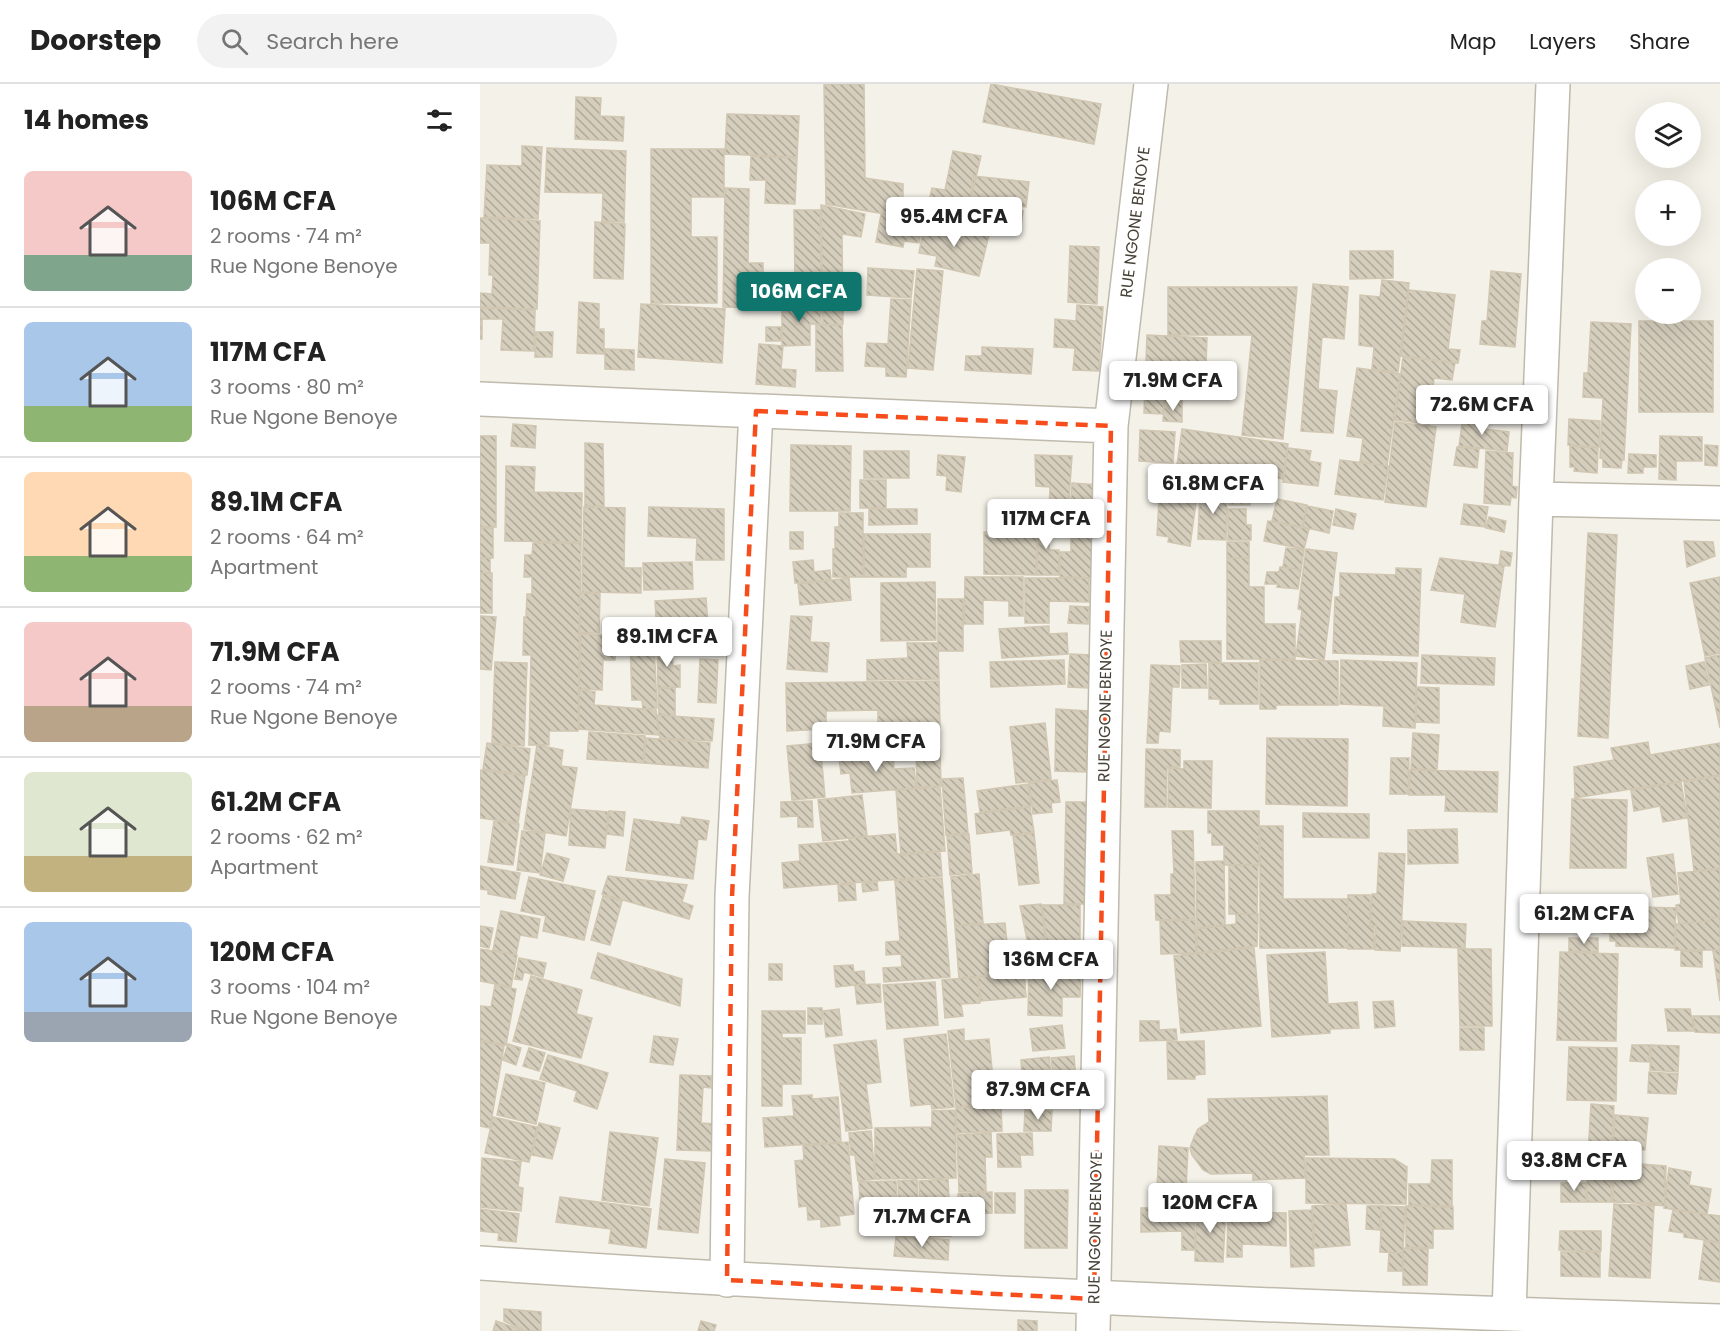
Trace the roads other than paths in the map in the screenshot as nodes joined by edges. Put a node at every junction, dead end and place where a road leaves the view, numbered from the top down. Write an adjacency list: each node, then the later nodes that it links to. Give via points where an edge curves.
1 (1151, 84): 5 (street, RUE NGONE BENOYE)
2 (1553, 84): 6 (street)
3 (480, 399): 4 (street)
4 (756, 411): 5 (street); 9 (street, via 732,897)
5 (1110, 426): 10 (street, RUE NGONE BENOYE)
6 (1536, 499): 7 (street); 11 (street)
7 (1720, 503)
8 (480, 1263): 9 (street)
9 (727, 1280): 10 (street)
10 (1094, 1299): 11 (street); 13 (street, RUE NGONE BENOYE)
11 (1509, 1314): 12 (street)
12 (1720, 1321)
13 (1093, 1331)

